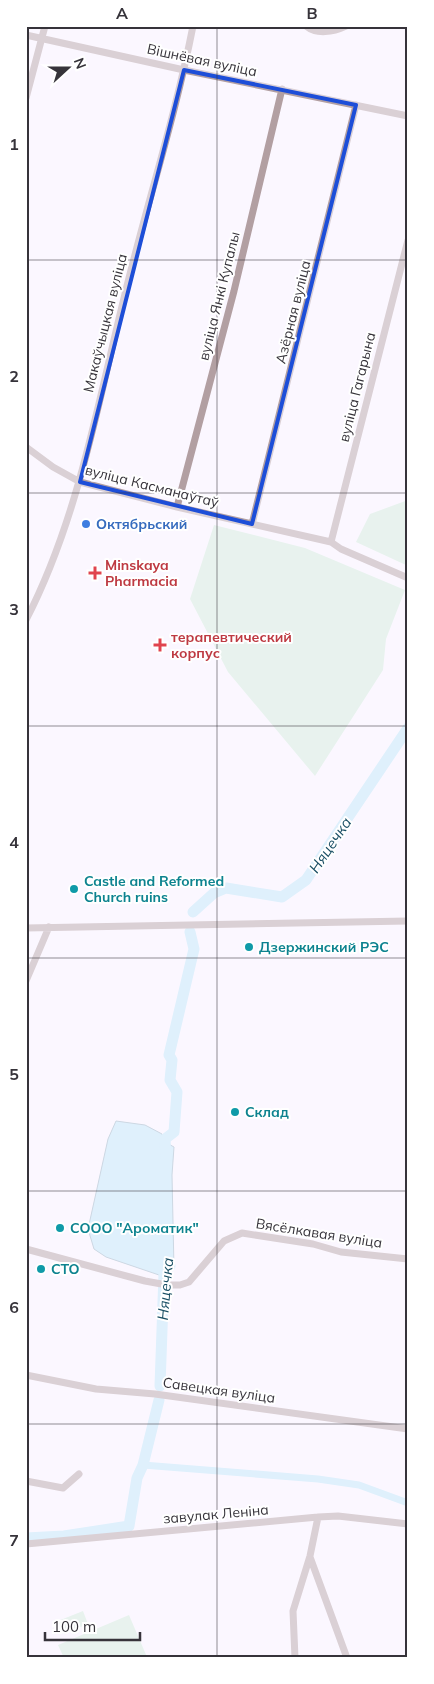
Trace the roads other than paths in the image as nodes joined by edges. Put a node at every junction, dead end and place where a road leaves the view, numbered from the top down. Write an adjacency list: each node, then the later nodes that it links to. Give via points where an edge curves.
1 (45, 26): 6 (street)
2 (193, 26): 7 (street, Макаўчыцкая вуліца)
3 (346, 26): 4 (street, via 334,31)
4 (305, 27)
5 (26, 35): 6 (street, Вішнёвая вуліца)
6 (42, 38): 7 (street, Вішнёвая вуліца); 9 (street)
7 (184, 70): 8 (street, Вішнёвая вуліца); 14 (street, Макаўчыцкая вуліца, via 132,264)
8 (282, 90): 10 (street, Вішнёвая вуліца); 15 (street, вуліца Янкі Купалы, via 234,291)
9 (26, 98)
10 (356, 105): 11 (street, Вішнёвая вуліца); 16 (street, Азёрная вуліца)
11 (408, 116)
12 (408, 240): 17 (street, вуліца Гагарына)
13 (26, 447): 14 (street, вуліца Касманаўтаў, via 52,467)
14 (80, 482): 15 (street, вуліца Касманаўтаў); 19 (street, Макаўчыцкая вуліца, via 51,568)
15 (177, 507): 16 (street, вуліца Касманаўтаў)
16 (252, 524): 17 (street, вуліца Касманаўтаў)
17 (331, 542): 18 (street, вуліца Касманаўтаў)
18 (408, 578)
19 (26, 620)
20 (408, 921): 21 (street)
21 (49, 927): 22 (street); 23 (street)
22 (26, 928)
23 (26, 981)
24 (26, 1249): 25 (street, Вясёлкавая вуліца, via 167,1286 189,1282 224,1241 242,1233 313,1244 341,1252)
25 (408, 1259)
26 (26, 1375): 27 (street, Савецкая вуліца, via 96,1389)
27 (408, 1429)
28 (79, 1474): 29 (street, via 63,1488)
29 (26, 1481)
30 (318, 1517): 31 (street, завулак Леніна, via 338,1516); 32 (street, завулак Леніна); 33 (street)
31 (408, 1524)
32 (26, 1544)
33 (310, 1556): 34 (street, via 293,1611); 35 (street)
34 (295, 1658)
35 (347, 1658)

